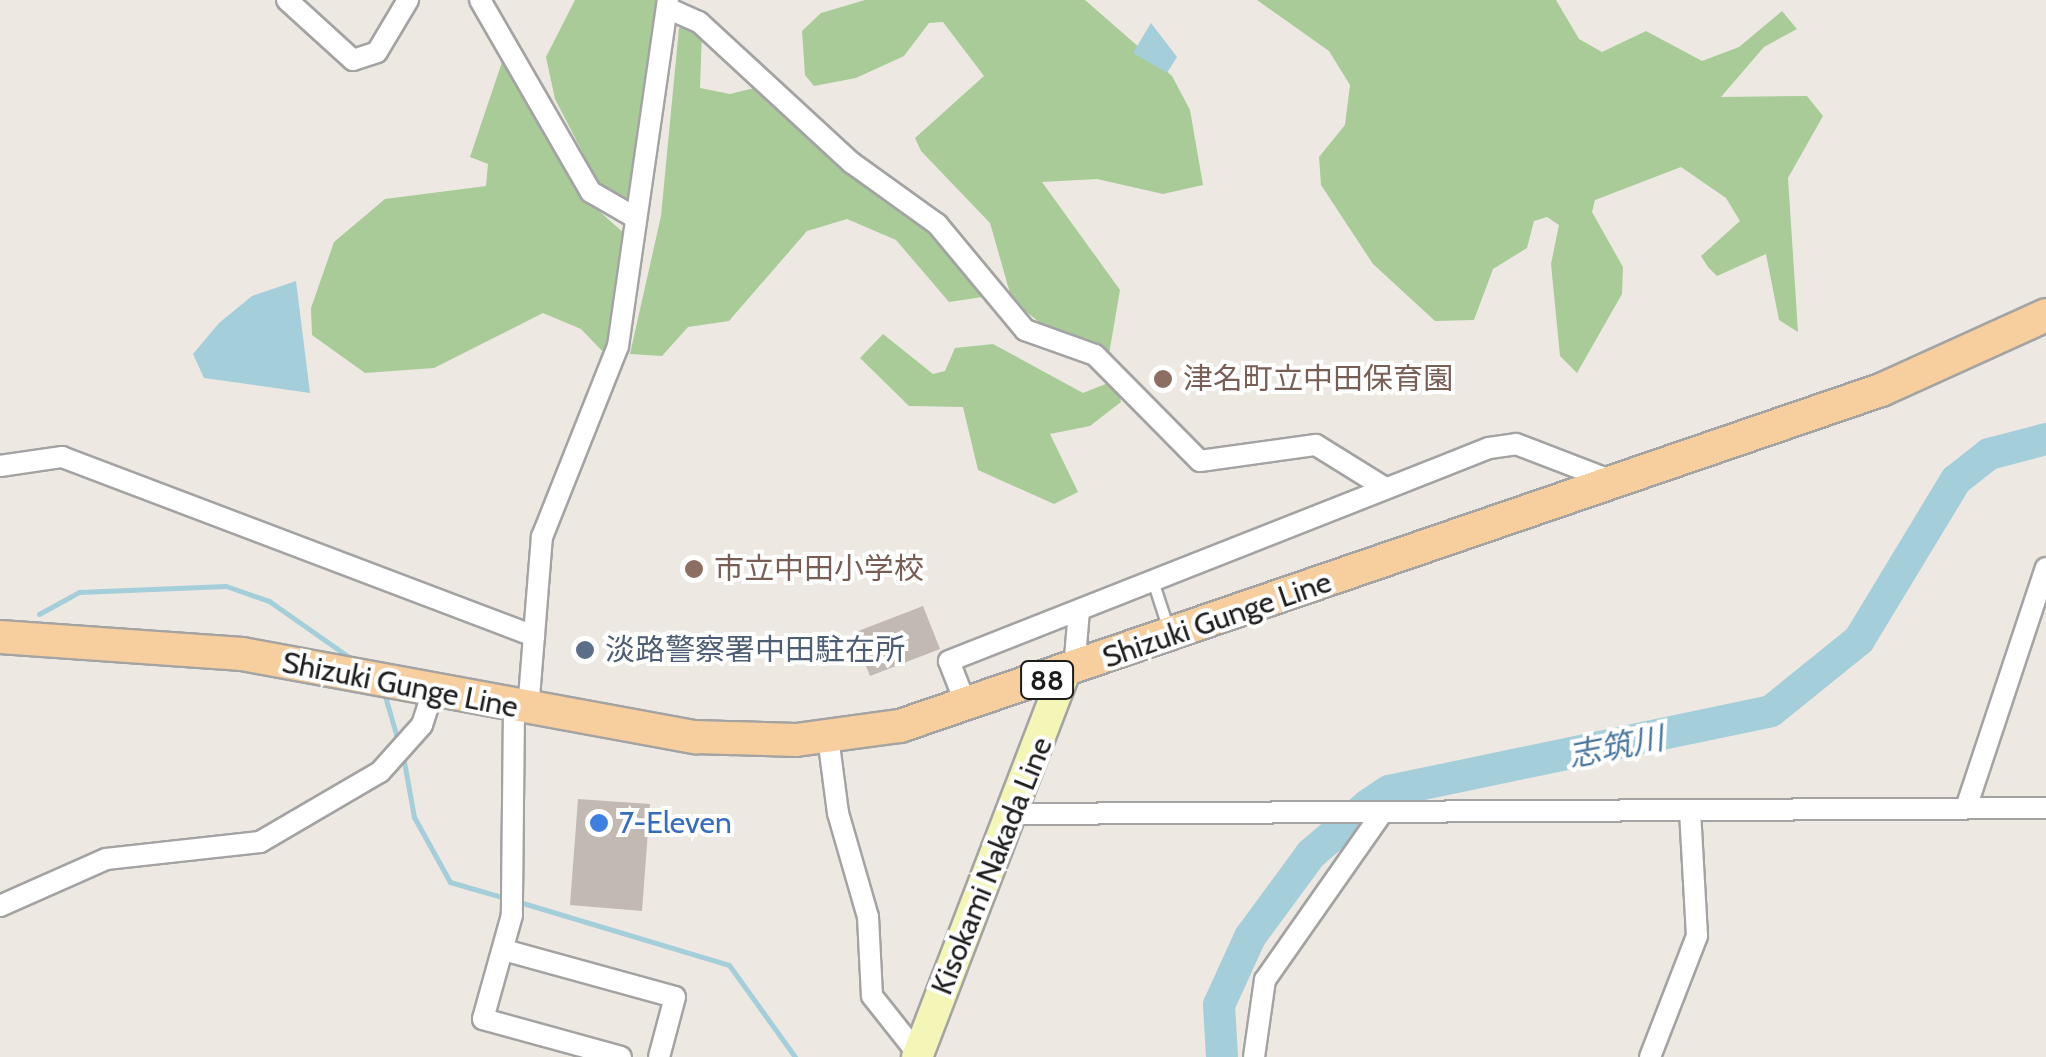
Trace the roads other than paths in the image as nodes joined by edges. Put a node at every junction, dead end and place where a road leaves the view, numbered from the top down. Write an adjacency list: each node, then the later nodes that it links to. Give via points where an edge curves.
1 (287, 0): 2 (street, via 353,60 377,52)
2 (408, 0)
3 (480, 0): 5 (street, via 591,192)
4 (667, 4): 5 (street); 9 (street, via 699,22 852,164 948,234 1028,332 1096,355 1200,461 1316,445)
5 (636, 218): 13 (street, via 618,346 542,538)
6 (2046, 315): 8 (main road, Shizuki Gunge Line / 88, via 1881,390)
7 (0, 466): 13 (street, via 62,457)
8 (1612, 480): 9 (street, via 1516,444); 14 (main road, Shizuki Gunge Line / 88)
9 (1385, 488): 11 (street)
10 (2046, 568): 21 (street)
11 (1153, 581): 12 (street); 14 (lane)
12 (1079, 611): 16 (street); 18 (street, via 949,661)
13 (534, 636): 19 (street)
14 (1171, 636): 16 (main road, Shizuki Gunge Line / 88)
15 (0, 637): 17 (main road, Shizuki Gunge Line / 88, via 242,654)
16 (1069, 672): 18 (main road, Shizuki Gunge Line / 88); 25 (main road, Kisokami Nakada Line)
17 (434, 688): 19 (main road, Shizuki Gunge Line / 88); 26 (street, via 422,725 380,772 260,842 106,859)
18 (968, 707): 20 (main road, Shizuki Gunge Line / 88)
19 (521, 709): 20 (main road, Shizuki Gunge Line / 88, via 696,736); 27 (street, via 512,915)
20 (828, 737): 29 (street, via 838,814 868,917 872,996)
21 (1966, 808): 22 (street); 23 (street)
22 (2046, 808)
23 (1690, 812): 24 (street); 33 (street, via 1697,936)
24 (1380, 813): 25 (street); 32 (street, via 1265,980)
25 (1013, 814): 29 (main road, Kisokami Nakada Line)
26 (0, 906)
27 (504, 950): 28 (street, via 483,1019); 31 (street, via 676,996)
28 (579, 1052): 30 (street)
29 (917, 1056)
30 (622, 1057)
31 (659, 1057)
32 (1254, 1057)
33 (1650, 1057)

